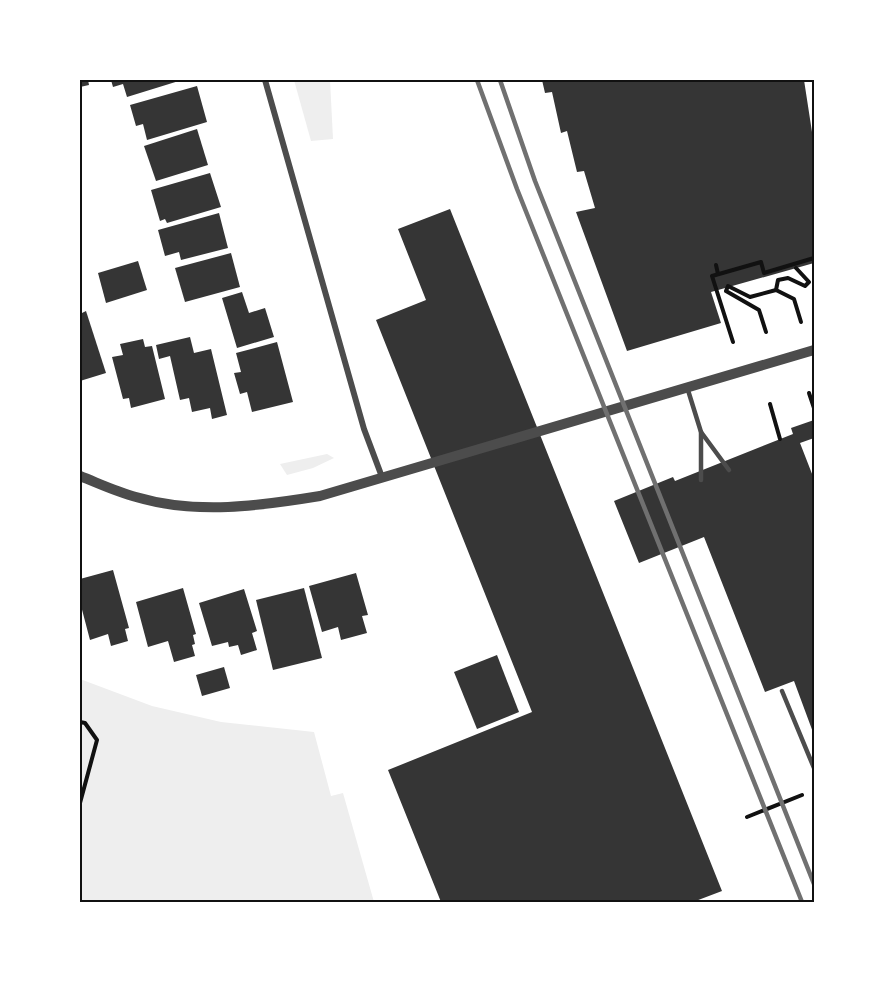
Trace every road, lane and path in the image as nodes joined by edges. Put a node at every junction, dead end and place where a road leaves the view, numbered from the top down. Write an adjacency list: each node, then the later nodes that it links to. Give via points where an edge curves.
1 (265, 80): 19 (street, via 364,429)
2 (814, 258): 5 (path, via 764,273 761,262)
3 (716, 266): 5 (path)
4 (796, 268): 6 (path, via 808,282 805,286 788,278 778,280)
5 (718, 274): 9 (path, via 712,276)
6 (776, 290): 7 (path, via 794,299); 8 (path, via 750,297 728,286 726,291 759,310)
7 (801, 322)
8 (766, 332)
9 (733, 342)
10 (814, 350): 11 (street)
11 (687, 387): 15 (lane); 19 (street)
12 (809, 393): 14 (path)
13 (771, 404): 16 (path)
14 (814, 408)
15 (701, 432): 17 (lane); 20 (lane)
16 (780, 439)
17 (729, 470)
18 (80, 476): 19 (street, via 136,497 203,508 263,505 320,496)
19 (382, 477)
20 (701, 480)
21 (782, 691): 23 (lane)
22 (80, 722): 25 (path, via 97,740)
23 (814, 768)
24 (802, 795): 26 (path)
25 (80, 803)
26 (747, 817)

